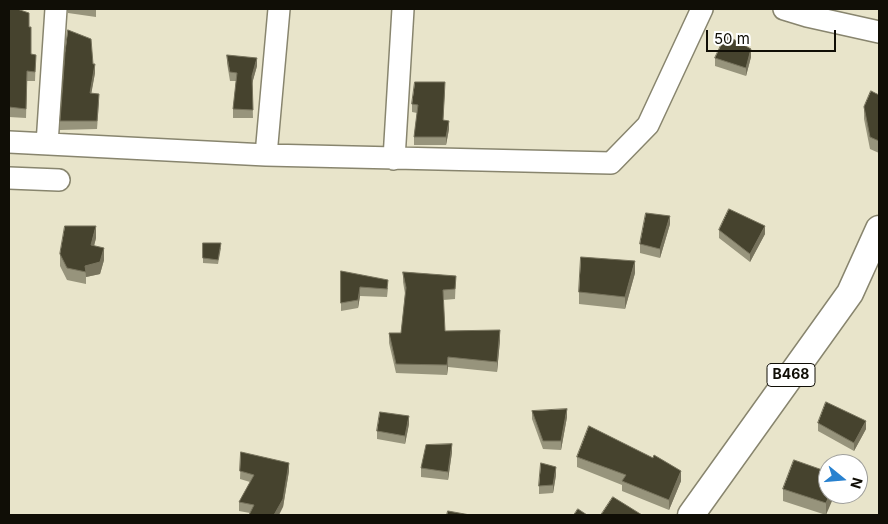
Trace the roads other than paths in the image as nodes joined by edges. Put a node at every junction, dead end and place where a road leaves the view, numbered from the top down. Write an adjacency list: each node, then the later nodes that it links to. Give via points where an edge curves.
1 (56, 9): 8 (street)
2 (279, 9): 9 (street)
3 (403, 9): 10 (street)
4 (702, 9): 10 (street, via 648,125 612,163)
5 (784, 9): 6 (street)
6 (879, 32)
7 (9, 142): 8 (street)
8 (47, 144): 9 (street)
9 (266, 155): 10 (street)
10 (394, 159)
11 (9, 178): 12 (street)
12 (59, 180)
13 (879, 229): 14 (main road, B468, via 850,293)
14 (691, 515)

